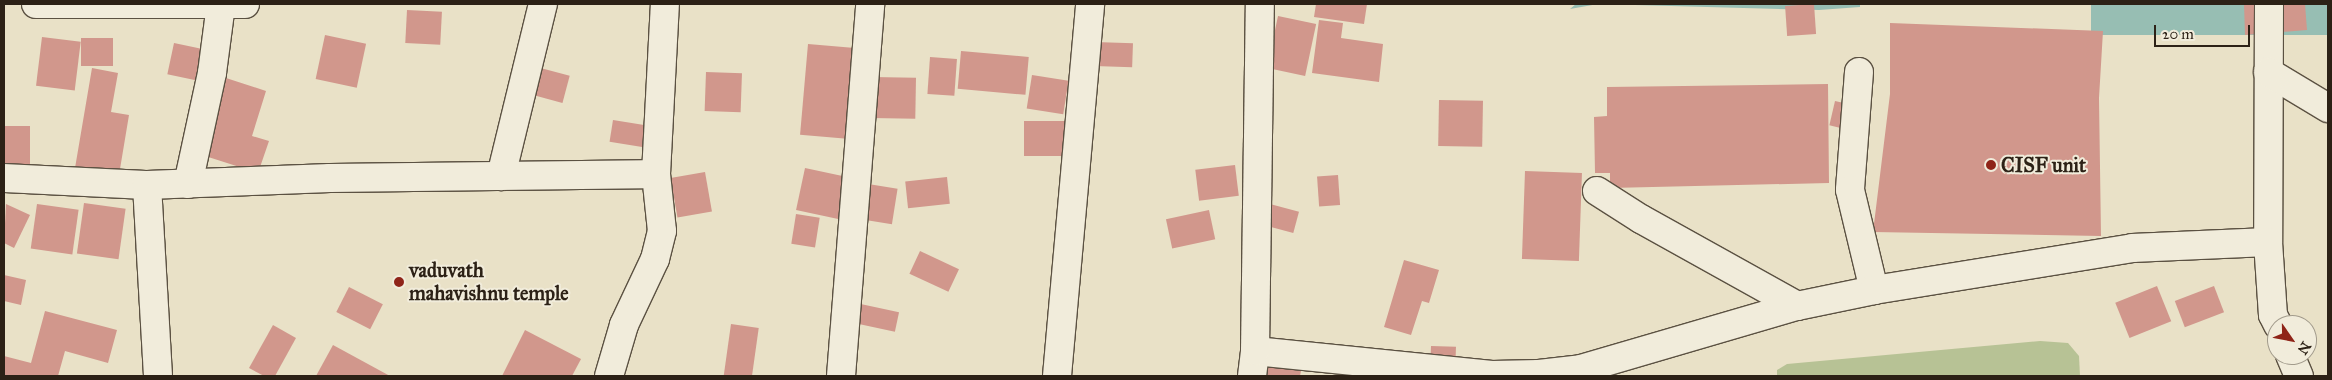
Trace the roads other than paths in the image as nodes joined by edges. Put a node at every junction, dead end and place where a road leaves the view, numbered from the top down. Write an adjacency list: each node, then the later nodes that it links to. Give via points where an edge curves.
1 (36, 4): 2 (street)
2 (233, 4): 15 (street, via 212,73)
3 (543, 4): 13 (street)
4 (665, 4): 12 (street)
5 (870, 4): 25 (street)
6 (1090, 4): 26 (street)
7 (1260, 4): 22 (street)
8 (2269, 4): 10 (street)
9 (1859, 72): 19 (street, via 1850,190)
10 (2268, 72): 11 (street); 18 (street)
11 (2328, 108)
12 (656, 174): 13 (street); 24 (street, via 662,231 655,260 624,325)
13 (501, 176): 15 (street)
14 (4, 178): 16 (street)
15 (188, 184): 16 (street)
16 (147, 185): 23 (street)
17 (1597, 191): 20 (street)
18 (2268, 242): 19 (street, via 2132,248); 21 (street)
19 (1874, 290): 20 (street)
20 (1797, 306): 22 (street, via 1581,369 1539,374 1492,375)
21 (2273, 315)
22 (1254, 364)
23 (158, 376)
24 (609, 376)
25 (841, 376)
26 (1057, 376)

